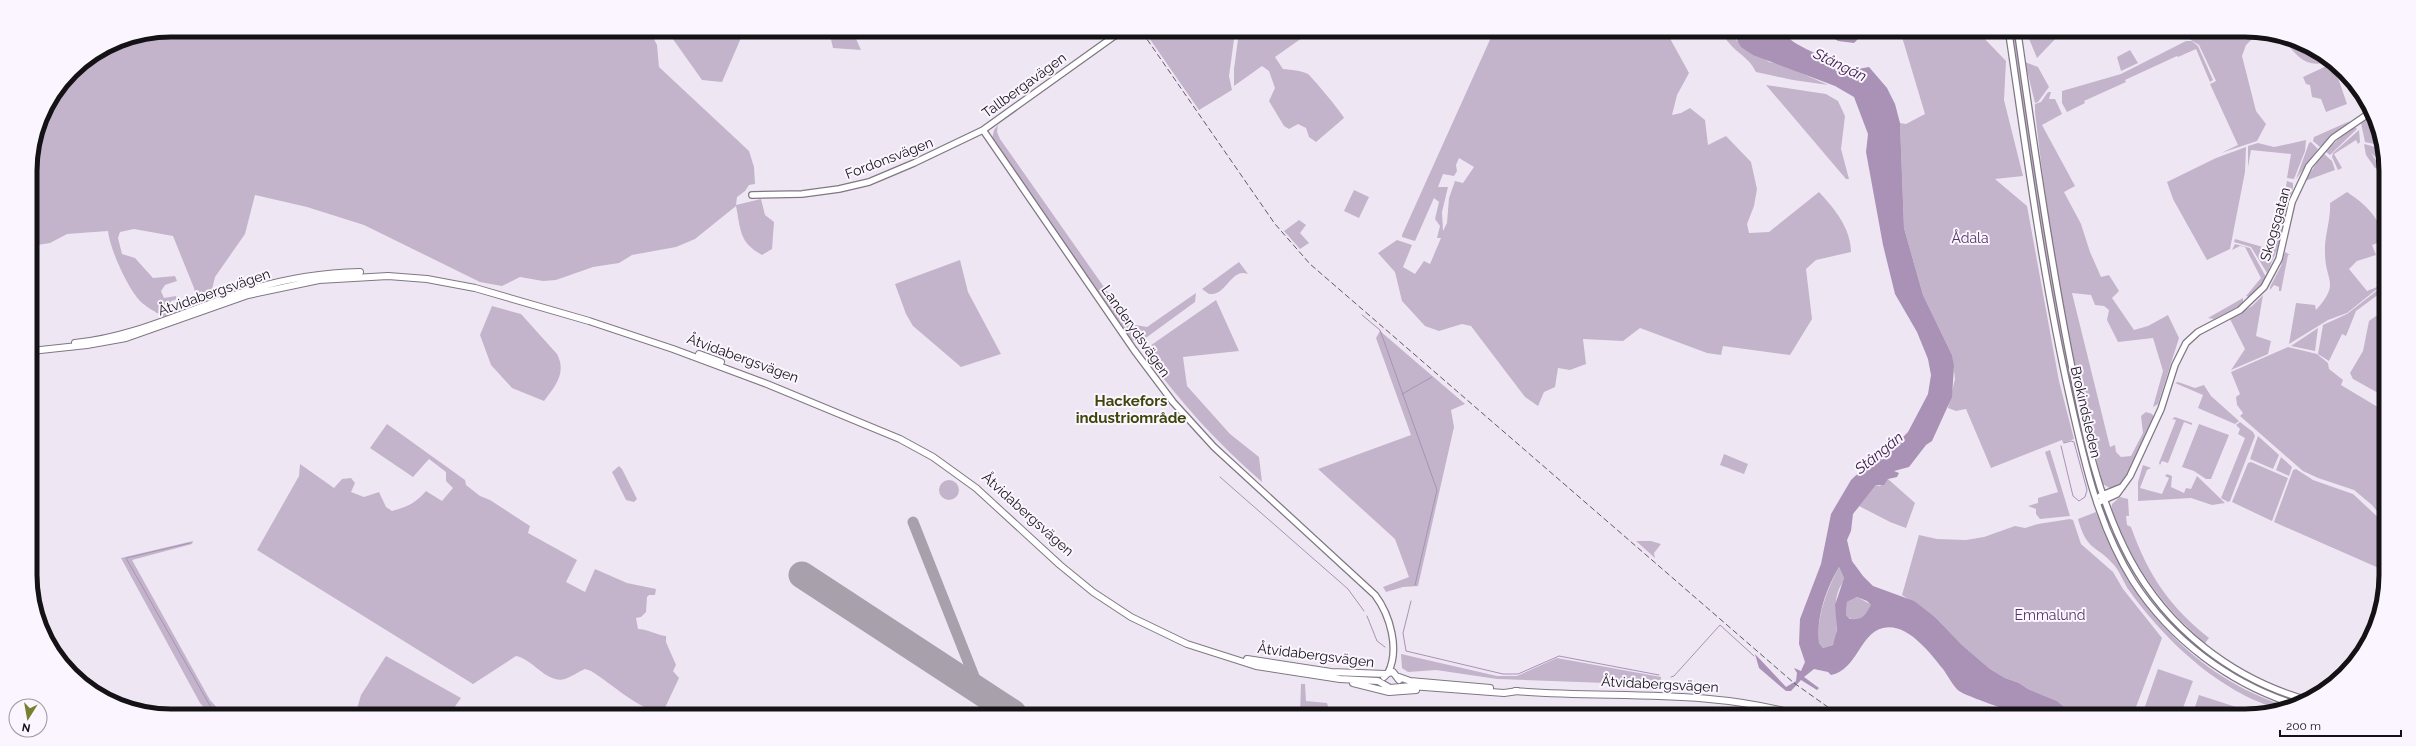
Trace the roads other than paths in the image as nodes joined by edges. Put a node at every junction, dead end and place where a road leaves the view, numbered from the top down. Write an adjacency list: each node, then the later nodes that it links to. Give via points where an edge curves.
1 (1113, 37): 5 (street, Tallbergavägen)
2 (2009, 37): 13 (street, Brokindsleden, via 2057,336 2081,449)
3 (2018, 37): 9 (street, Brokindsleden, via 2060,307 2087,441)
4 (2366, 115): 10 (street, Skogsgatan, via 2332,138 2319,151 2304,174 2290,206 2281,254 2264,287 2240,310 2198,332 2186,343 2175,365 2159,412)
5 (982, 130): 6 (street, Fordonsvägen, via 917,161 855,186 819,193); 14 (street, Landerydsvägen, via 1145,366 1173,402 1214,447 1375,595 1388,620)
6 (752, 195)
7 (37, 346): 15 (main road, Åtvidabergsvägen, via 82,342 125,333 163,322 246,291 311,276 388,272 468,282 590,318 703,356 821,400 901,435 951,464 974,481 1095,588 1133,613 1189,640 1257,661 1331,672)
8 (37, 350): 17 (main road, Åtvidabergsvägen, via 87,346 126,338 248,295 319,280 388,276 427,279 475,288 588,321 680,352 789,392 894,436 962,476 1078,580 1131,616 1167,635 1222,656 1256,666)
9 (2100, 486): 11 (street, via 2106,490); 12 (street, Brokindsleden)
10 (2124, 486): 11 (street, Skogsgatan); 12 (street, Skogsgatan, via 2117,494)
11 (2115, 490): 12 (street, Skogsgatan)
12 (2104, 498): 13 (street, Skogsgatan); 22 (street, Brokindsleden, via 2118,534 2141,578 2188,634 2215,656 2250,678)
13 (2096, 501): 23 (street, Brokindsleden, via 2122,561 2149,603 2168,625 2202,656 2229,675 2266,694)
14 (1392, 653): 15 (street, Landerydsvägen); 16 (street, Landerydsvägen)
15 (1387, 674): 16 (main road); 18 (main road, via 1384,678)
16 (1398, 676): 19 (main road); 21 (main road, Åtvidabergsvägen, via 1410,681)
17 (1340, 679): 18 (main road, Åtvidabergsvägen, via 1378,681); 20 (main road, Åtvidabergsvägen, via 1389,692)
18 (1385, 684): 19 (main road, via 1390,688)
19 (1396, 686): 20 (main road, Åtvidabergsvägen)
20 (1434, 689): 21 (main road, Åtvidabergsvägen, via 1504,693)
21 (1518, 691): 24 (main road, Åtvidabergsvägen, via 1713,698)
22 (2299, 697)
23 (2288, 702)
24 (1774, 709)

